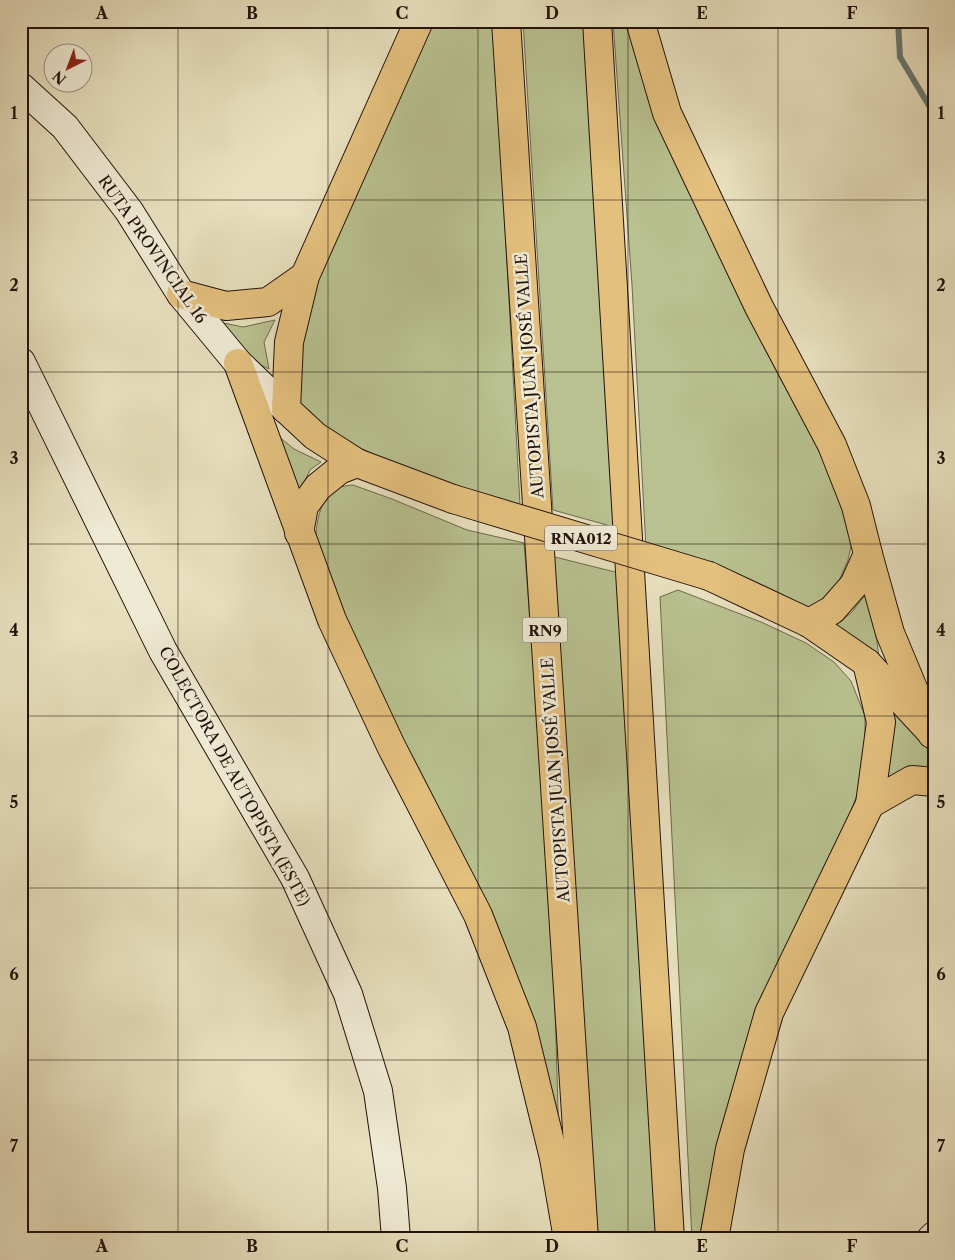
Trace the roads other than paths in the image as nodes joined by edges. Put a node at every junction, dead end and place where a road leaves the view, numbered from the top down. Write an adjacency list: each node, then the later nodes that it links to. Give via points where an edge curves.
1 (419, 21): 6 (main road)
2 (506, 21): 22 (main road, AUTOPISTA JUAN JOSÉ VALLE / RN9)
3 (597, 21): 23 (main road)
4 (640, 21): 13 (main road, via 667,113 759,307 832,445 856,506)
5 (21, 87): 7 (main road, RUTA PROVINCIAL 16, via 65,127 129,211)
6 (305, 276): 7 (main road, via 268,302 226,306); 10 (main road, via 289,342)
7 (181, 294): 9 (main road, RUTA PROVINCIAL 16)
8 (21, 362): 20 (main road, COLECTORA DE AUTOPISTA (ESTE), via 163,651 296,878 348,994 378,1091)
9 (238, 363): 10 (main road, RUTA PROVINCIAL 16); 12 (main road)
10 (286, 409): 11 (main road, RNA012, via 315,436)
11 (357, 463): 12 (main road, via 339,470 318,487 304,506); 14 (main road, RNA012, bridge, via 453,499 709,576)
12 (299, 533): 21 (main road, via 332,620 391,746 478,915 522,1028 554,1158)
13 (868, 554): 14 (main road, via 854,586 832,610); 16 (main road, via 890,632)
14 (809, 623): 15 (main road, RNA012)
15 (867, 662): 16 (main road, RNA012); 18 (main road, via 881,722)
16 (933, 735)
17 (934, 782): 18 (main road, via 912,780)
18 (870, 804): 24 (main road, via 769,1012 730,1149)
19 (934, 1236): 25 (main road)
20 (396, 1239)
21 (568, 1239)
22 (584, 1239)
23 (670, 1239)
24 (714, 1239)
25 (931, 1239)

